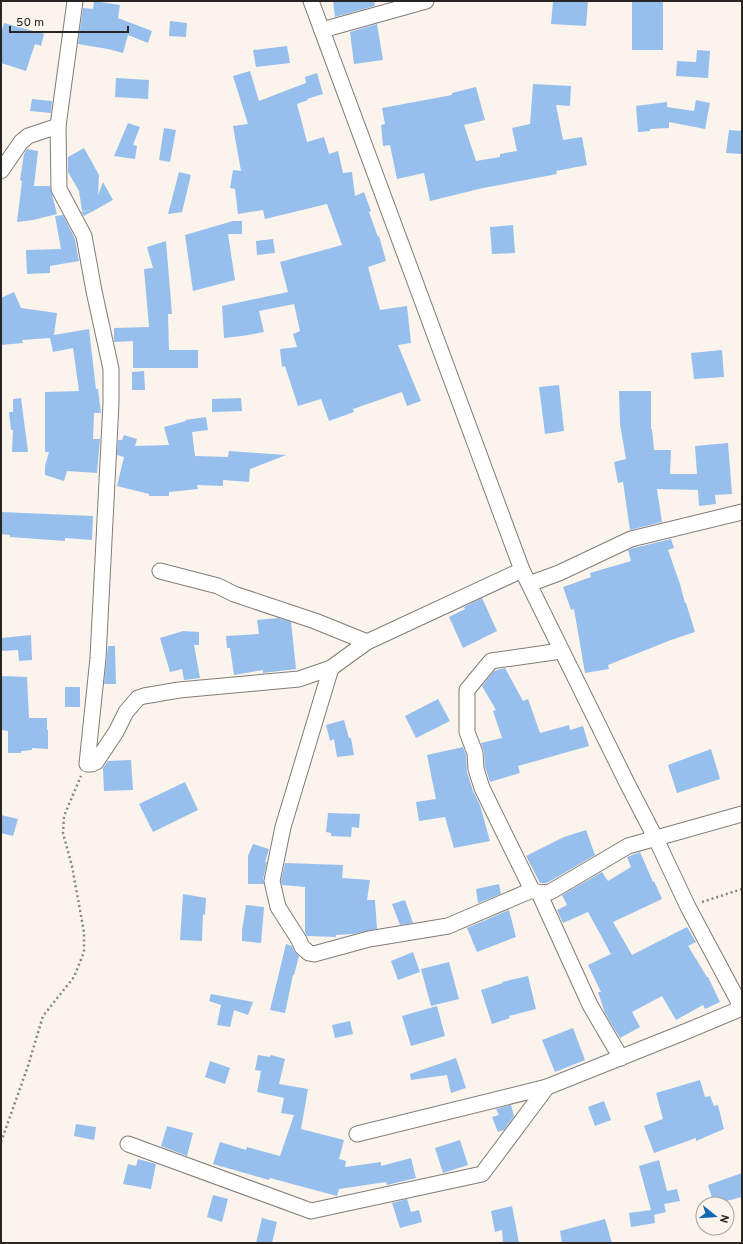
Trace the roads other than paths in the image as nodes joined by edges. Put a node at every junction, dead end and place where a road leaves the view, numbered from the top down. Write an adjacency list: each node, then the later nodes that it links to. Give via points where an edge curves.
1 (74, 1): 5 (street)
2 (311, 1): 4 (street)
3 (426, 1): 4 (street)
4 (322, 30): 9 (street)
5 (58, 126): 6 (street, via 28,136); 13 (street, via 59,189 84,236 111,369 98,658 87,764 96,762 126,712 138,698 179,690 299,679)
6 (1, 172)
7 (742, 512): 10 (street, via 631,539 560,574)
8 (160, 570): 11 (street, via 218,586)
9 (522, 570): 10 (street); 11 (street)
10 (529, 584): 12 (street)
11 (367, 642): 13 (street)
12 (562, 651): 15 (street); 16 (street, via 491,661 467,690 467,732 475,754 482,788)
13 (331, 668): 16 (street, via 284,827 272,881 278,907 302,947 314,954 369,938 448,926)
14 (742, 814): 15 (street)
15 (656, 839): 16 (street, via 628,846 550,892); 17 (street, via 688,907)
16 (536, 891): 18 (street, via 590,1005)
17 (742, 1008): 18 (street)
18 (620, 1058): 19 (street)
19 (547, 1087): 20 (street); 21 (street, via 482,1174 311,1211)
20 (357, 1134)
21 (128, 1144)

